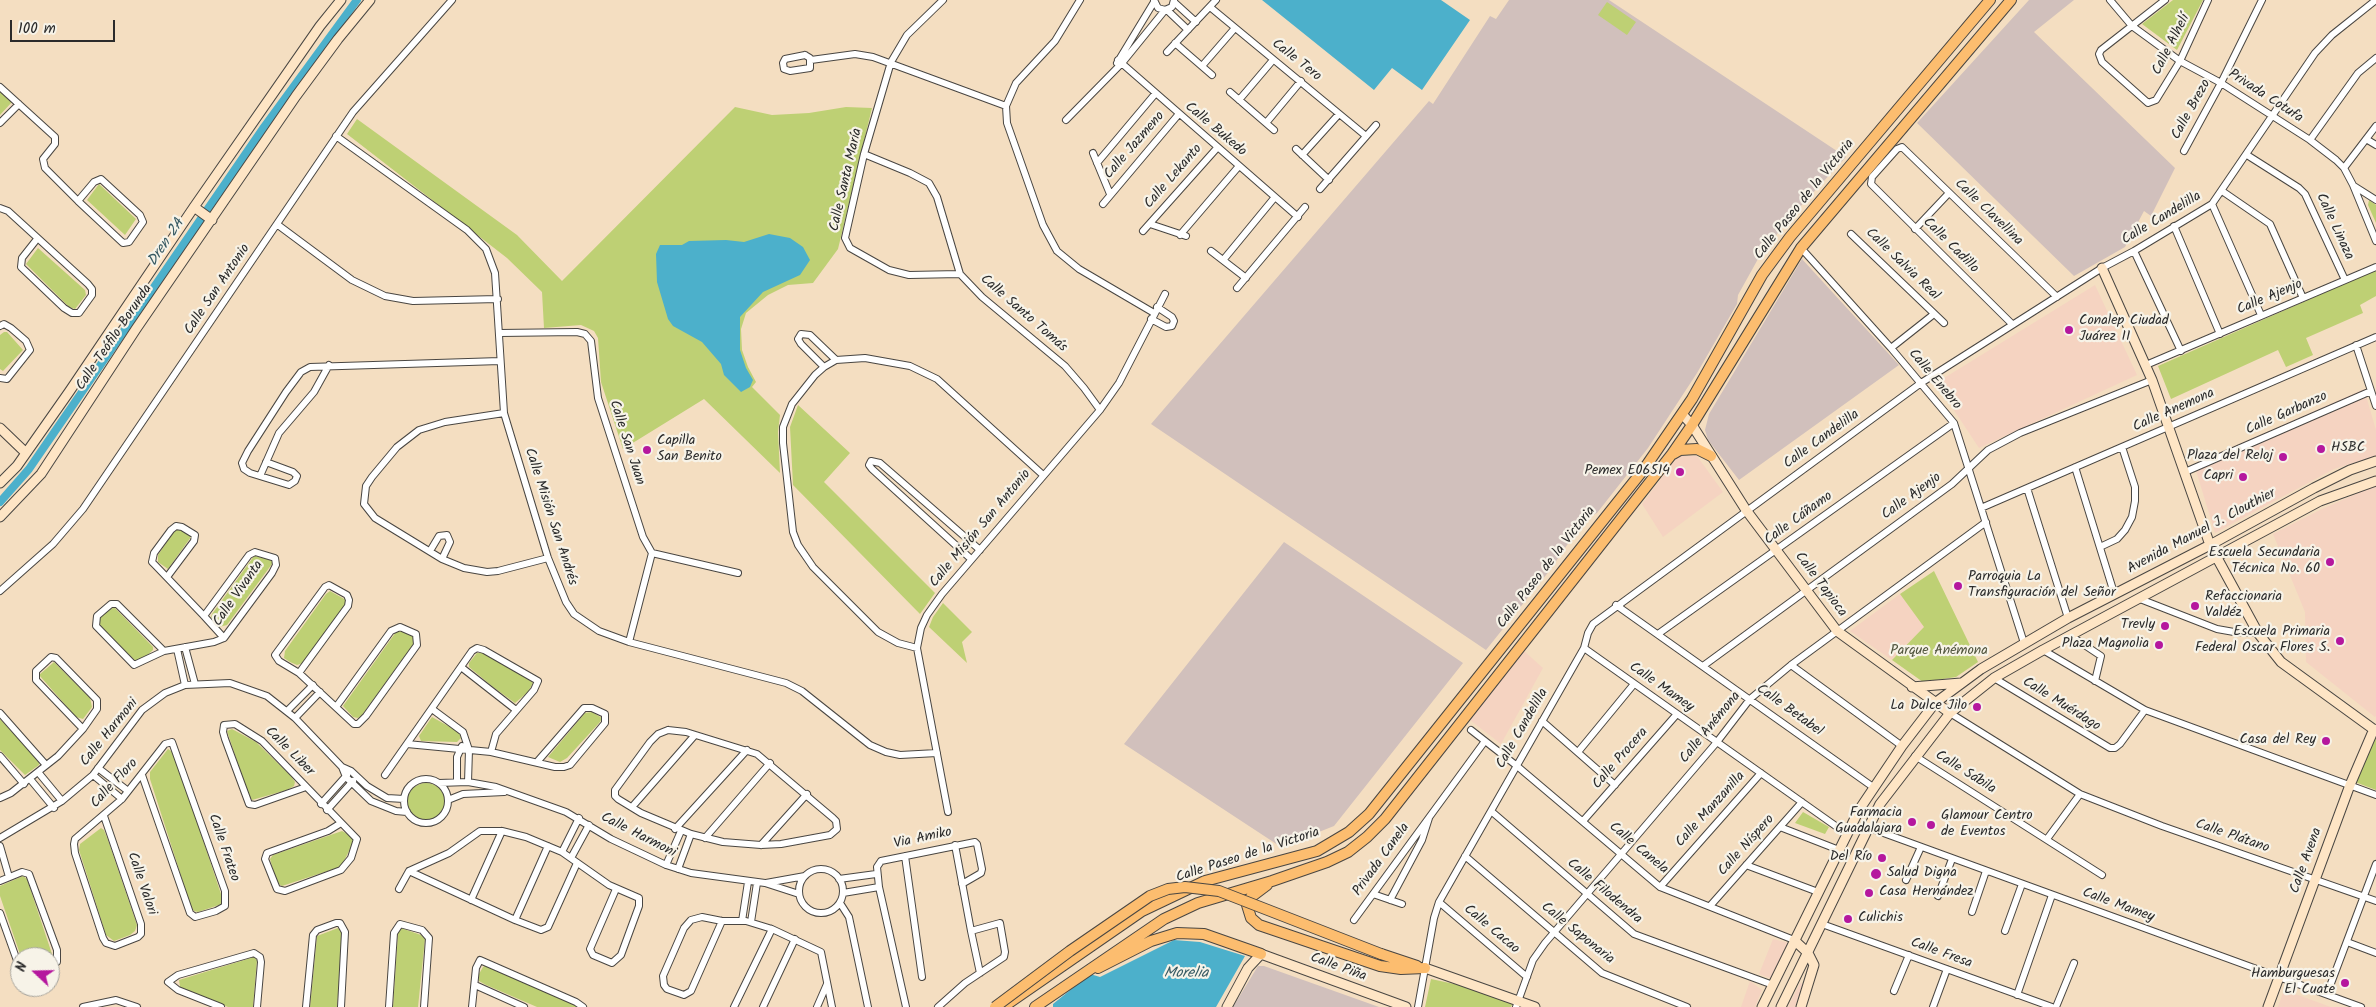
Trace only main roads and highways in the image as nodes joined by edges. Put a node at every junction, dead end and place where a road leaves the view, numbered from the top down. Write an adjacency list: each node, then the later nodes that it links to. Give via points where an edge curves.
1 (341, 0): 5 (main road, Calle Teófilo Borunda, via 320,26)
2 (370, 0): 5 (main road, Calle Teófilo Borunda)
3 (1990, 0): 7 (main road, Calle Paseo de la Victoria, via 1772,260)
4 (2011, 0): 8 (main road, Calle Paseo de la Victoria, via 1801,248)
5 (204, 214): 10 (main road, Calle Teófilo Borunda); 18 (main road, Calle Teófilo Borunda, via 136,329 41,474)
6 (2102, 268): 20 (main road, via 2170,426)
7 (1682, 414): 8 (main road, Calle Tapioca); 19 (main road, Calle Paseo de la Victoria, via 1644,469)
8 (1692, 425): 11 (main road, Calle Paseo de la Victoria); 12 (main road, Calle Tapioca)
9 (0, 428): 10 (main road)
10 (26, 453): 15 (main road, Calle Teófilo Borunda)
11 (1672, 454): 12 (main road, via 1697,449); 22 (main road, Calle Paseo de la Victoria)
12 (1711, 456): 25 (main road, Calle Tapioca, via 1746,510 1837,631)
13 (2376, 461): 16 (main road, Avenida Manuel J. Clouthier)
14 (2376, 481): 17 (main road, Avenida Manuel J. Clouthier)
15 (0, 483)
16 (2314, 488): 17 (main road); 20 (main road, Avenida Manuel J. Clouthier)
17 (2320, 501): 21 (main road, Avenida Manuel J. Clouthier)
18 (0, 516)
19 (1599, 524): 22 (main road, via 1600,538 1579,565); 23 (main road, Calle Paseo de la Victoria)
20 (2210, 545): 21 (main road); 24 (main road, Avenida Manuel J. Clouthier, via 2068,618)
21 (2217, 557): 28 (main road, Avenida Manuel J. Clouthier, via 1994,678); 29 (main road, via 2258,633 2281,662)
22 (1574, 580): 26 (main road, Calle Paseo de la Victoria)
23 (1501, 648): 26 (main road, via 1480,685); 39 (main road, Calle Paseo de la Victoria, via 1369,814 1350,832 1317,851 1205,881 1174,894 1142,911)
24 (1961, 683): 25 (main road); 27 (main road, Avenida Manuel J. Clouthier)
25 (1912, 687): 27 (main road, Calle Tapioca)
26 (1480, 699): 30 (main road, Calle Paseo de la Victoria, via 1368,837 1327,862)
27 (1936, 703): 28 (main road, Calle Tapioca); 31 (main road, Avenida Manuel J. Clouthier, via 1873,787)
28 (1950, 713): 32 (main road, Avenida Manuel J. Clouthier, via 1880,804)
29 (2375, 729): 46 (main road, Calle Avena, via 2350,785)
30 (1272, 881): 34 (main road, via 1247,905 1251,918 1259,924 1374,964); 35 (main road, Calle Paseo de la Victoria, via 1198,903 1164,919)
31 (1794, 940): 32 (main road, Calle Canela); 37 (main road, Avenida Manuel J. Clouthier)
32 (1808, 953): 44 (main road, Avenida Manuel J. Clouthier); 45 (main road, via 1814,969)
33 (1261, 954): 35 (main road, via 1204,934 1178,933 1164,936 1108,965); 41 (main road, via 1248,968); 42 (main road, Calle Piña)
34 (1425, 968): 36 (main road); 38 (main road, bridge, via 1219,890 1185,887 1168,889 1128,909)
35 (1085, 971): 40 (main road, Calle Paseo de la Victoria)
36 (1517, 1004): 43 (main road)
37 (1764, 1006)
38 (995, 1007)
39 (1003, 1007)
40 (1036, 1007)
41 (1227, 1007)
42 (1406, 1007)
43 (1535, 1007)
44 (1781, 1007)
45 (1801, 1007)
46 (2268, 1007)

